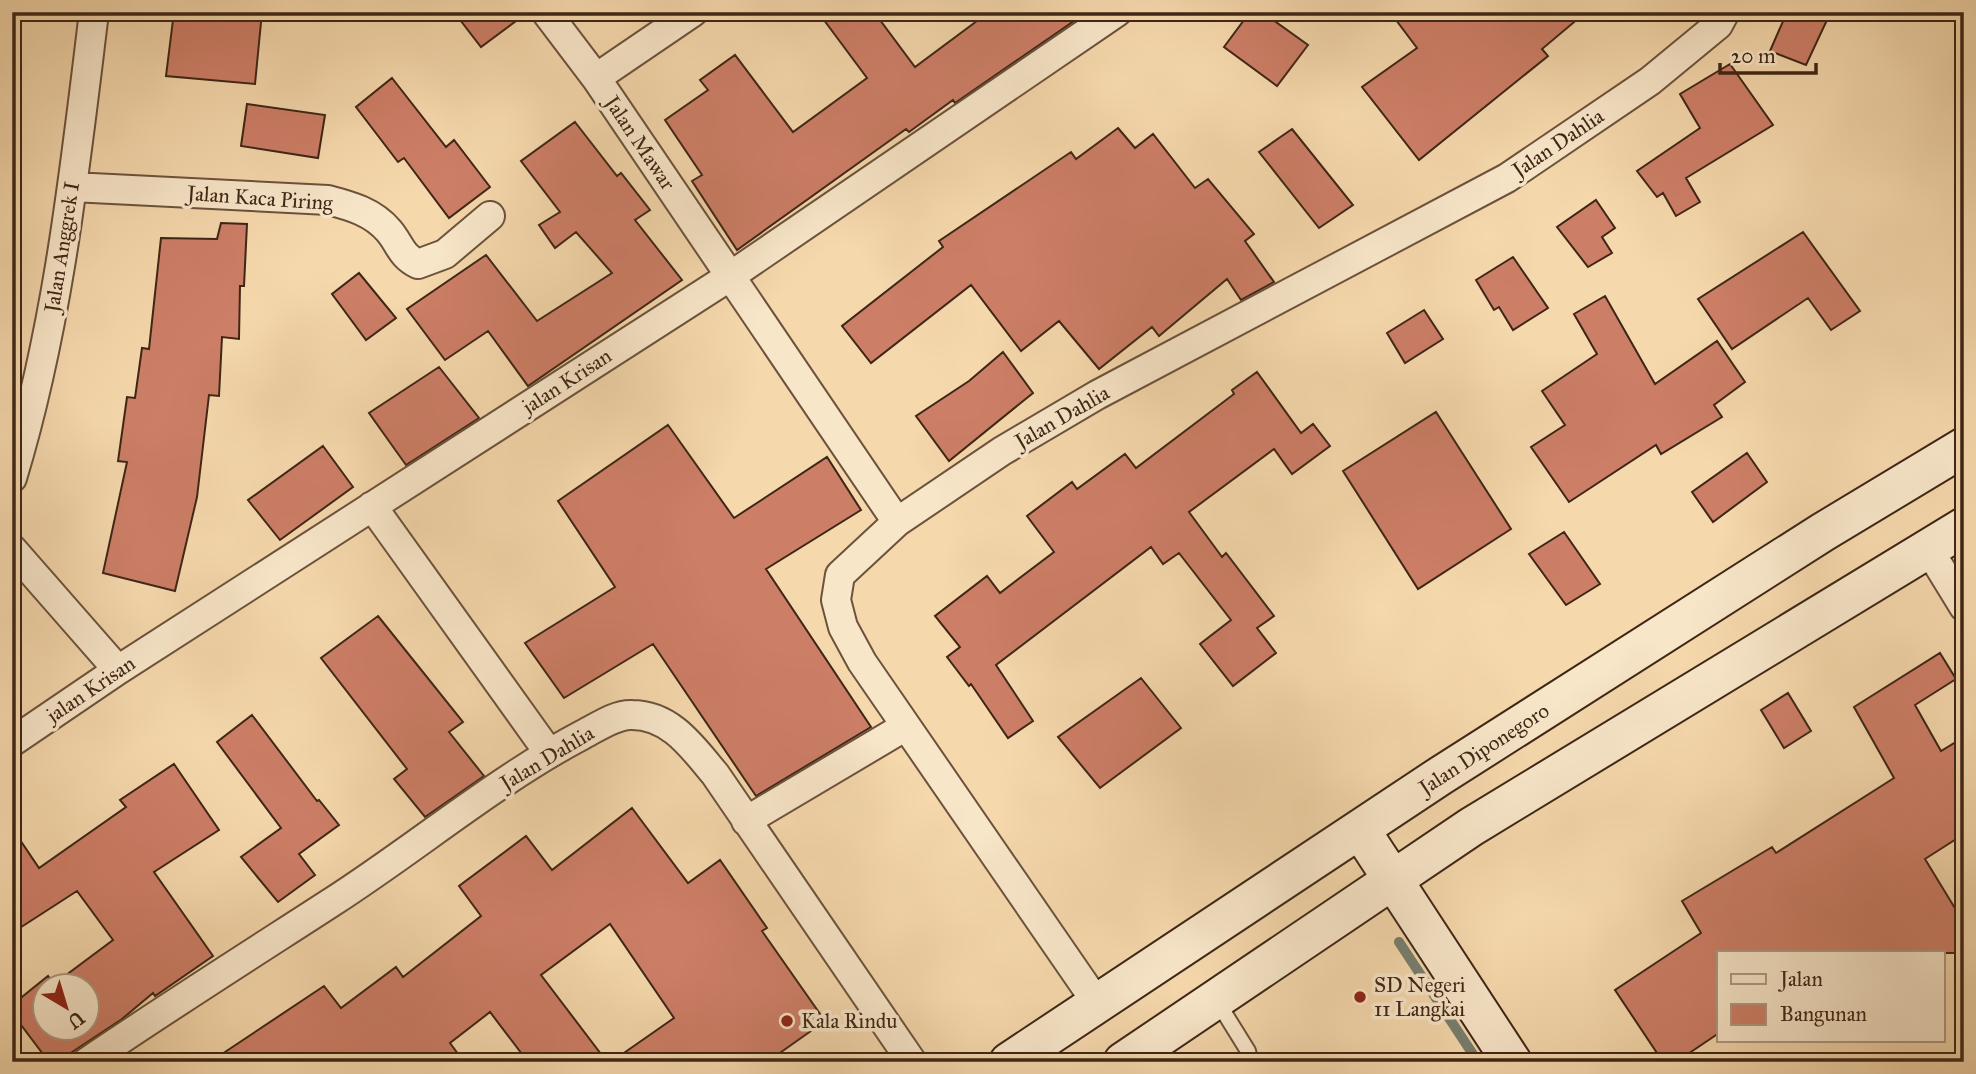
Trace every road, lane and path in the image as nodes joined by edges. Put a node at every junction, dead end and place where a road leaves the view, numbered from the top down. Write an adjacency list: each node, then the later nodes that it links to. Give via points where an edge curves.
1 (94, 12): 7 (street, Jalan Anggrek I)
2 (546, 12): 6 (street, Jalan Mawar)
3 (693, 12): 6 (street)
4 (1117, 12): 9 (street, jalan Krisan)
5 (1725, 12): 13 (street, Jalan Dahlia, via 1718,25 1650,81 1507,178 1097,395)
6 (596, 78): 9 (street, Jalan Mawar)
7 (72, 187): 8 (street, Jalan Kaca Piring, via 328,200 377,219 404,258 418,264 444,254); 11 (street, Jalan Anggrek I, via 35,403)
8 (490, 216)
9 (729, 277): 12 (street, jalan Krisan); 13 (street, Jalan Mawar)
10 (1964, 447): 23 (main road, Jalan Diponegoro, via 1730,591)
11 (12, 478)
12 (372, 506): 18 (street, jalan Krisan); 21 (street)
13 (897, 522): 19 (street, Jalan Dahlia, via 840,575 836,600 843,627)
14 (1964, 527): 16 (main road)
15 (12, 549): 18 (street)
16 (1929, 550): 17 (street); 24 (main road, via 1471,827)
17 (1963, 603)
18 (118, 670): 20 (street, jalan Krisan)
19 (906, 726): 22 (street); 26 (street, Jalan Dahlia)
20 (12, 742)
21 (549, 753): 22 (street, Jalan Dahlia, via 631,714 657,719 685,739); 27 (street, Jalan Dahlia, via 333,902 210,978)
22 (746, 821): 28 (street, Jalan Dahlia)
23 (1361, 831): 24 (main road); 26 (main road, Jalan Diponegoro)
24 (1393, 880): 25 (main road); 32 (main road)
25 (1217, 1000): 30 (main road); 31 (lane)
26 (1097, 1003): 29 (main road, Jalan Diponegoro)
27 (88, 1062)
28 (912, 1062)
29 (1009, 1062)
30 (1124, 1062)
31 (1251, 1062)
32 (1512, 1062)

